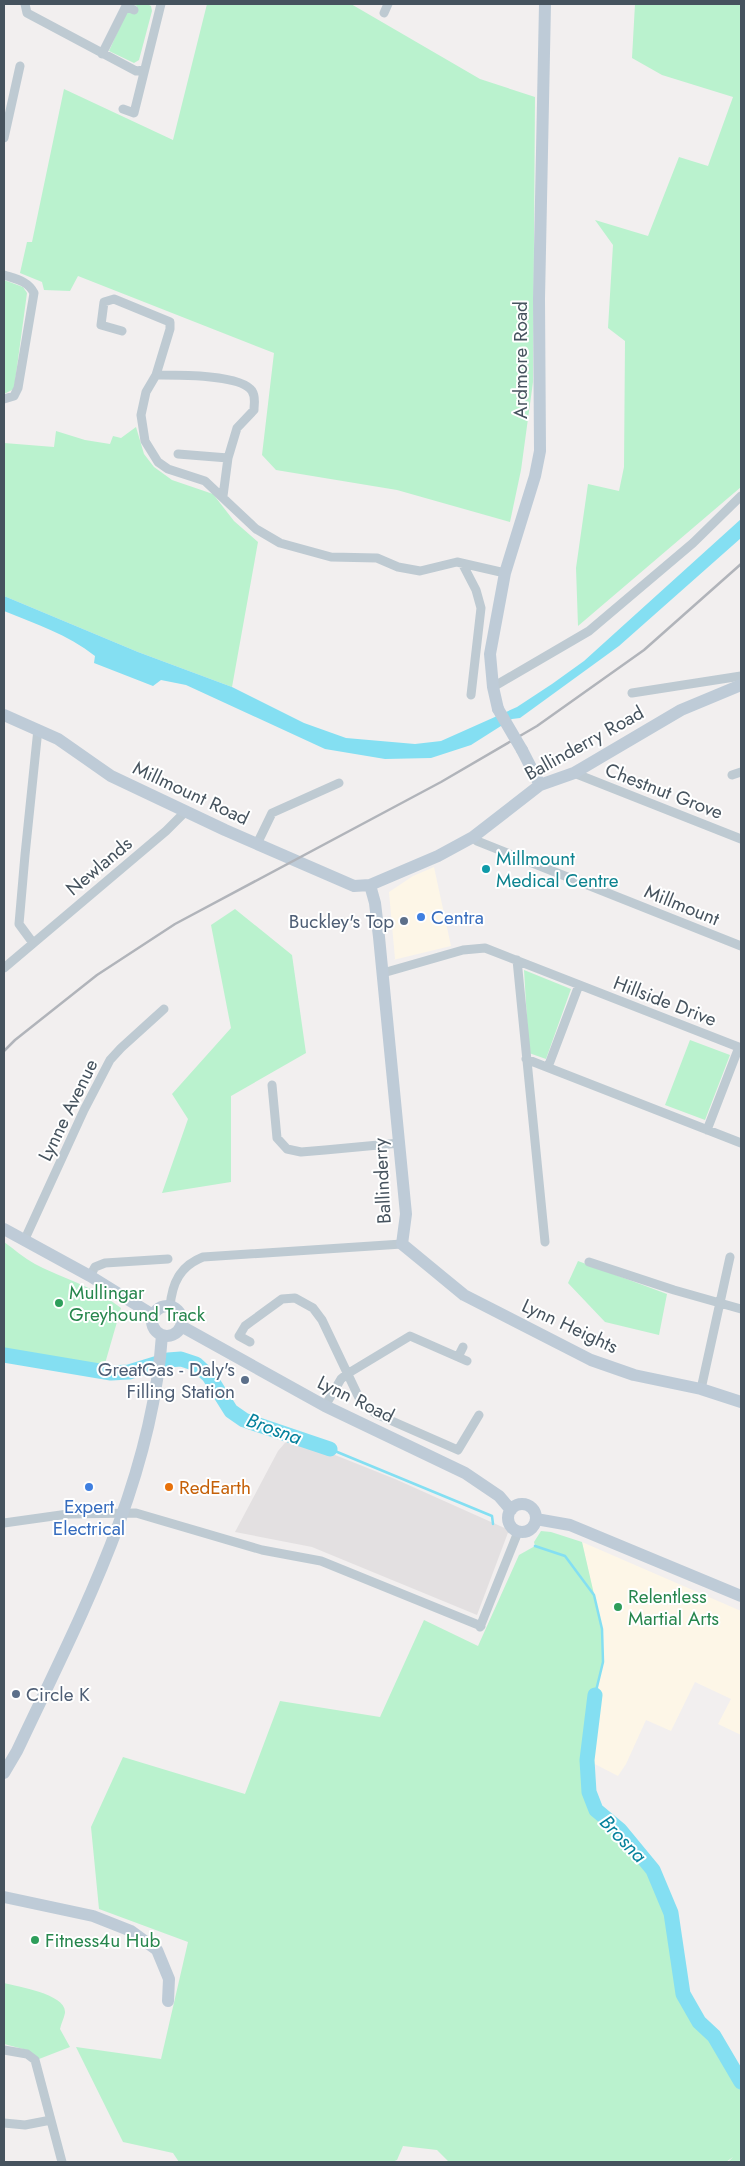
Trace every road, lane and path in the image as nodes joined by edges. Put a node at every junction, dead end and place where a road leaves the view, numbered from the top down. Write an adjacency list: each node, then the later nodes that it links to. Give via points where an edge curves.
1 (25, 4): 5 (street, via 27,13)
2 (545, 4): 19 (street, Ardmore Road, via 539,249 540,451)
3 (158, 5): 7 (street)
4 (134, 10): 5 (street, via 126,6)
5 (102, 54): 7 (street, via 136,71)
6 (20, 66): 9 (street)
7 (144, 70): 8 (street, via 134,113)
8 (123, 109)
9 (4, 138)
10 (4, 275): 13 (street, via 24,282 34,293 18,388 14,396)
11 (122, 331): 12 (street, via 101,325 104,302 114,299 170,322)
12 (156, 375): 15 (street, via 201,374 244,384 251,389 255,398 254,410 237,428); 16 (street, via 146,392 141,415 145,442 158,462 168,469 205,481)
13 (4, 399)
14 (178, 454): 15 (street)
15 (228, 458): 16 (street)
16 (223, 496): 18 (street, via 256,529 280,543 331,557 377,558 398,567 420,571)
17 (741, 496): 22 (street, via 693,543 589,631)
18 (462, 563): 19 (street); 24 (street, via 481,608)
19 (505, 573): 22 (street, Ardmore Road, via 490,654)
20 (741, 676): 23 (street)
21 (741, 684): 27 (street, Ballinderry Road, via 681,710)
22 (493, 687): 29 (street, Ardmore Road, bridge, via 498,709)
23 (632, 692)
24 (471, 696)
25 (4, 716): 26 (street, Millmount Road)
26 (38, 730): 30 (street, Millmount Road, via 58,739 112,776); 35 (street, via 19,924)
27 (574, 773): 29 (street, Ballinderry Road); 32 (street, Chestnut Grove)
28 (339, 783): 33 (street, via 272,813)
29 (540, 785): 31 (street, Ballinderry Road)
30 (185, 812): 33 (street, Millmount Road); 35 (street, Newlands)
31 (473, 837): 34 (street, Ballinderry Road); 36 (street, Millmount)
32 (741, 839)
33 (257, 844): 34 (street, Millmount Road, via 354,886)
34 (370, 885): 39 (street, Ballinderry)
35 (33, 943): 38 (street, Newlands)
36 (741, 946)
37 (517, 960): 39 (street, Hillside Drive, via 485,948 463,950); 40 (street, Hillside Drive); 43 (street)
38 (4, 968)
39 (383, 973): 47 (street, Ballinderry)
40 (579, 985): 42 (street, Hillside Drive); 44 (street)
41 (164, 1009): 50 (street, Lynne Avenue, via 110,1060)
42 (740, 1047): 46 (street, Hillside Drive)
43 (526, 1059): 44 (street); 51 (street)
44 (548, 1067): 46 (street)
45 (272, 1085): 47 (street, via 277,1138 287,1149 301,1152)
46 (708, 1130): 48 (street)
47 (400, 1143): 52 (street, Ballinderry, via 406,1214)
48 (741, 1143)
49 (4, 1230): 50 (street)
50 (24, 1241): 56 (street)
51 (545, 1242)
52 (402, 1244): 58 (street, Ballinderry, via 203,1257 190,1262 181,1271); 66 (street, Lynn Heights, via 464,1294 591,1360 634,1375)
53 (730, 1257): 57 (street)
54 (588, 1262): 57 (street)
55 (162, 1263): 56 (street, via 105,1263 95,1267)
56 (90, 1276): 60 (street)
57 (719, 1304): 59 (street); 66 (street)
58 (170, 1307): 60 (street, via 160,1308); 61 (street, via 181,1316)
59 (741, 1309)
60 (154, 1315): 62 (street, via 153,1325)
61 (181, 1326): 62 (street, via 176,1333); 68 (street, Lynn Road)
62 (162, 1335): 71 (street, via 160,1369 149,1426)
63 (250, 1342): 65 (street, via 239,1336 245,1326 282,1299 294,1298 313,1308 322,1320)
64 (463, 1346): 65 (street, via 463,1359 410,1336)
65 (347, 1374): 68 (street); 69 (street, via 361,1402 376,1414 458,1450)
66 (702, 1389): 67 (street, Lynn Heights)
67 (741, 1402)
68 (325, 1406): 70 (street, Lynn Road, via 465,1473 498,1496)
69 (479, 1415)
70 (511, 1510): 72 (street, via 518,1505 526,1505); 74 (street, Lynn Road, via 509,1523)
71 (123, 1513): 73 (street, via 68,1514); 74 (street, via 136,1513 262,1550 321,1561 480,1627); 76 (street, via 83,1609)
72 (536, 1519): 74 (street, via 530,1530); 75 (street, via 570,1525)
73 (4, 1524)
74 (518, 1532)
75 (741, 1596)
76 (4, 1773)
77 (4, 1897): 78 (street, via 92,1916 131,1931 157,1950 169,1979)
78 (168, 2001)
79 (4, 2050): 80 (street, via 27,2054 35,2060)
80 (50, 2120): 81 (street, via 25,2125); 82 (street)
81 (4, 2123)
82 (62, 2162)

